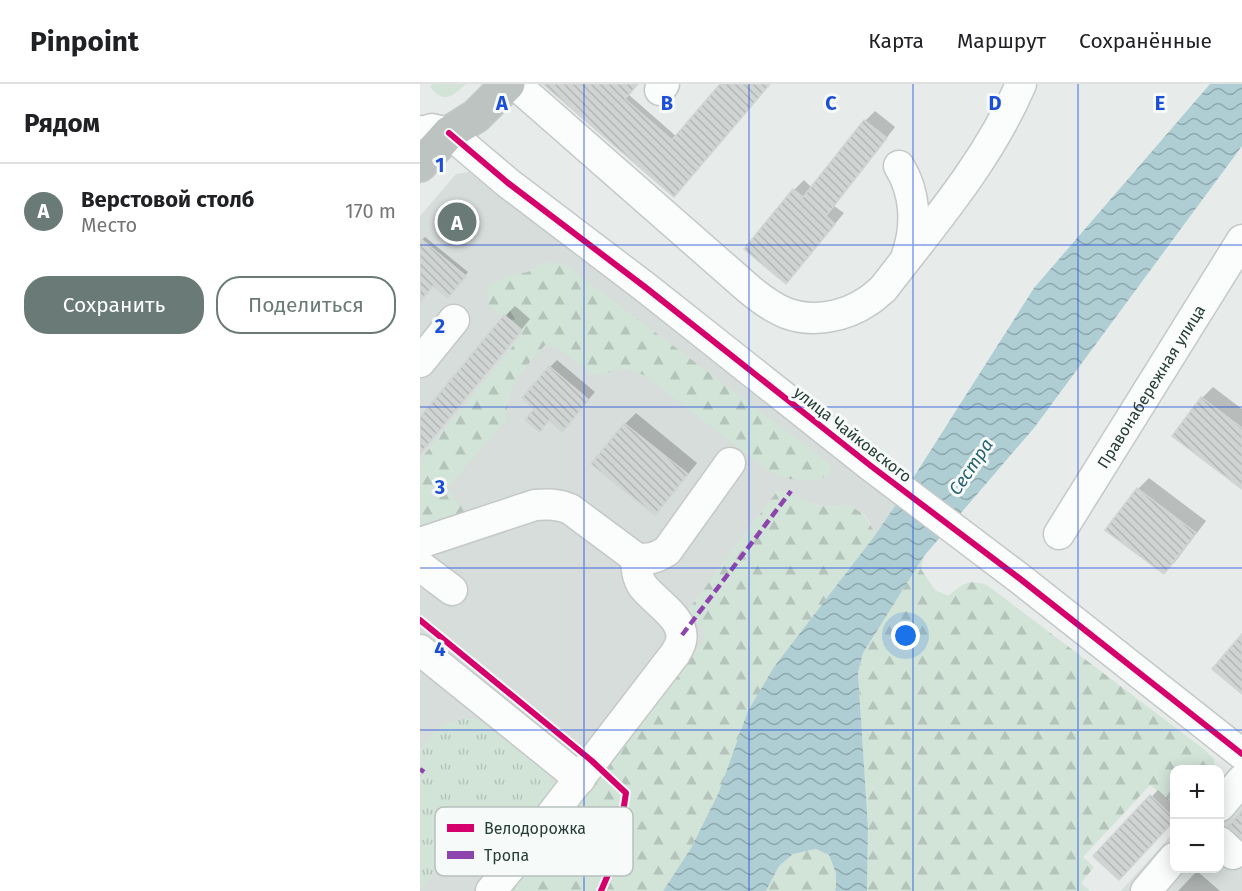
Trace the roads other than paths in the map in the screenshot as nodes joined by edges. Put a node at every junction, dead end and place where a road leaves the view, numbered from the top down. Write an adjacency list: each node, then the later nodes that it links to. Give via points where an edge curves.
1 (508, 84): 4 (highway, via 476,116)
2 (514, 84): 8 (street, via 724,269 768,304 787,313 834,316 868,302)
3 (1021, 84): 8 (street, via 973,172)
4 (435, 132): 5 (highway); 18 (street, улица Чайковского, via 655,295)
5 (420, 165)
6 (900, 166): 8 (street, via 907,177 913,209 914,226)
7 (1242, 240): 12 (street, Правонабережная улица)
8 (906, 258)
9 (454, 320): 10 (street)
10 (420, 362)
11 (730, 463): 14 (street, via 667,551 656,558)
12 (1059, 534)
13 (420, 543): 14 (street, via 535,505 560,505)
14 (636, 558): 19 (street, via 642,584 676,620 681,644)
15 (420, 566): 16 (street)
16 (452, 591)
17 (420, 650): 19 (street)
18 (1242, 754)
19 (579, 779): 22 (street)
20 (1242, 780): 21 (street)
21 (1224, 801)
22 (557, 807)
23 (1170, 863): 26 (street)
24 (503, 876): 25 (street)
25 (491, 891)
26 (1146, 891)

